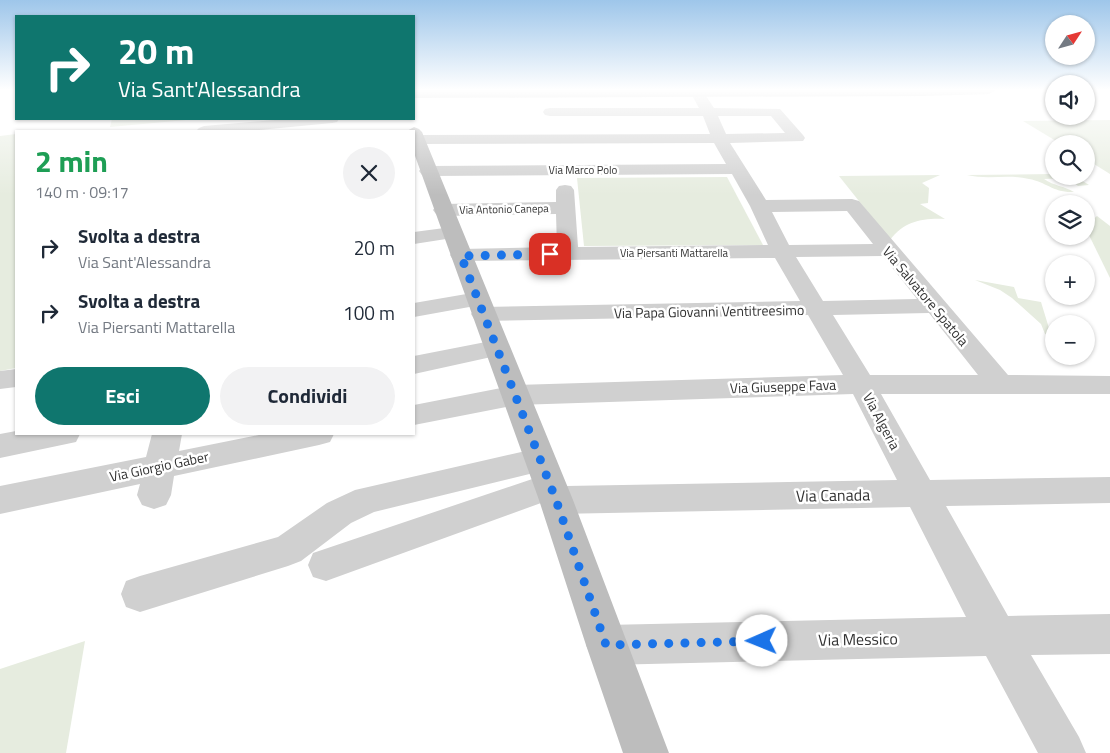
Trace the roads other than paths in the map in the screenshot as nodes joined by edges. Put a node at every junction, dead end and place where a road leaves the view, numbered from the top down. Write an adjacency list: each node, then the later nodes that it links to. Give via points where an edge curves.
1 (280, 125): 6 (street)
2 (623, 125): 7 (street)
3 (715, 125): 8 (street, Via Algeria)
4 (758, 125): 5 (street, via 797,138)
5 (786, 125)
6 (238, 130)
7 (562, 138): 9 (street); 10 (street)
8 (739, 169): 10 (street, Via Marco Polo); 11 (street, Via Algeria)
9 (426, 170): 10 (street, Via Marco Polo); 12 (street, Via Antonio Canepa); 13 (street); 16 (street, Via Piersanti Mattarella); 18 (street)
10 (564, 170): 12 (street)
11 (760, 206): 14 (street, Via Salvatore Spatola, via 852,205); 15 (street, Via Algeria)
12 (565, 208): 16 (street)
13 (415, 232)
14 (888, 250): 15 (street, Via Piersanti Mattarella); 17 (street, Via Salvatore Spatola)
15 (782, 252): 16 (street, Via Piersanti Mattarella); 19 (street, Via Algeria)
16 (568, 254)
17 (935, 306): 19 (street, Via Papa Giovanni Ventitreesimo); 26 (street, Via Salvatore Spatola)
18 (481, 307): 19 (street, Via Papa Giovanni Ventitreesimo); 20 (street, Via Papa Giovanni Ventitreesimo); 21 (street)
19 (817, 309): 25 (street, Via Algeria)
20 (415, 310)
21 (496, 348): 22 (street); 28 (street)
22 (415, 365)
23 (15, 378): 24 (street)
24 (0, 380)
25 (862, 384): 26 (street, Via Giuseppe Fava); 28 (street, Via Giuseppe Fava); 37 (street, Via Algeria)
26 (1001, 385): 27 (street, Via Giuseppe Fava)
27 (1110, 385)
28 (516, 395): 29 (street); 35 (street)
29 (415, 415)
30 (60, 435): 33 (street)
31 (167, 435): 34 (street)
32 (314, 435): 34 (street, Via Giorgio Gaber)
33 (0, 446)
34 (160, 465): 38 (street); 39 (street, Via Giorgio Gaber)
35 (548, 482): 37 (street, Via Canada); 40 (street); 41 (street, via 367,500 340,513 288,550); 44 (street)
36 (1110, 490): 37 (street, Via Canada)
37 (922, 494): 43 (street, Via Algeria)
38 (154, 495)
39 (0, 500)
40 (326, 565)
41 (140, 594)
42 (1110, 634): 43 (street, Via Messico)
43 (997, 636): 44 (street, Via Messico); 46 (street, Via Algeria)
44 (606, 645): 45 (street)
45 (646, 753)
46 (1064, 753)

